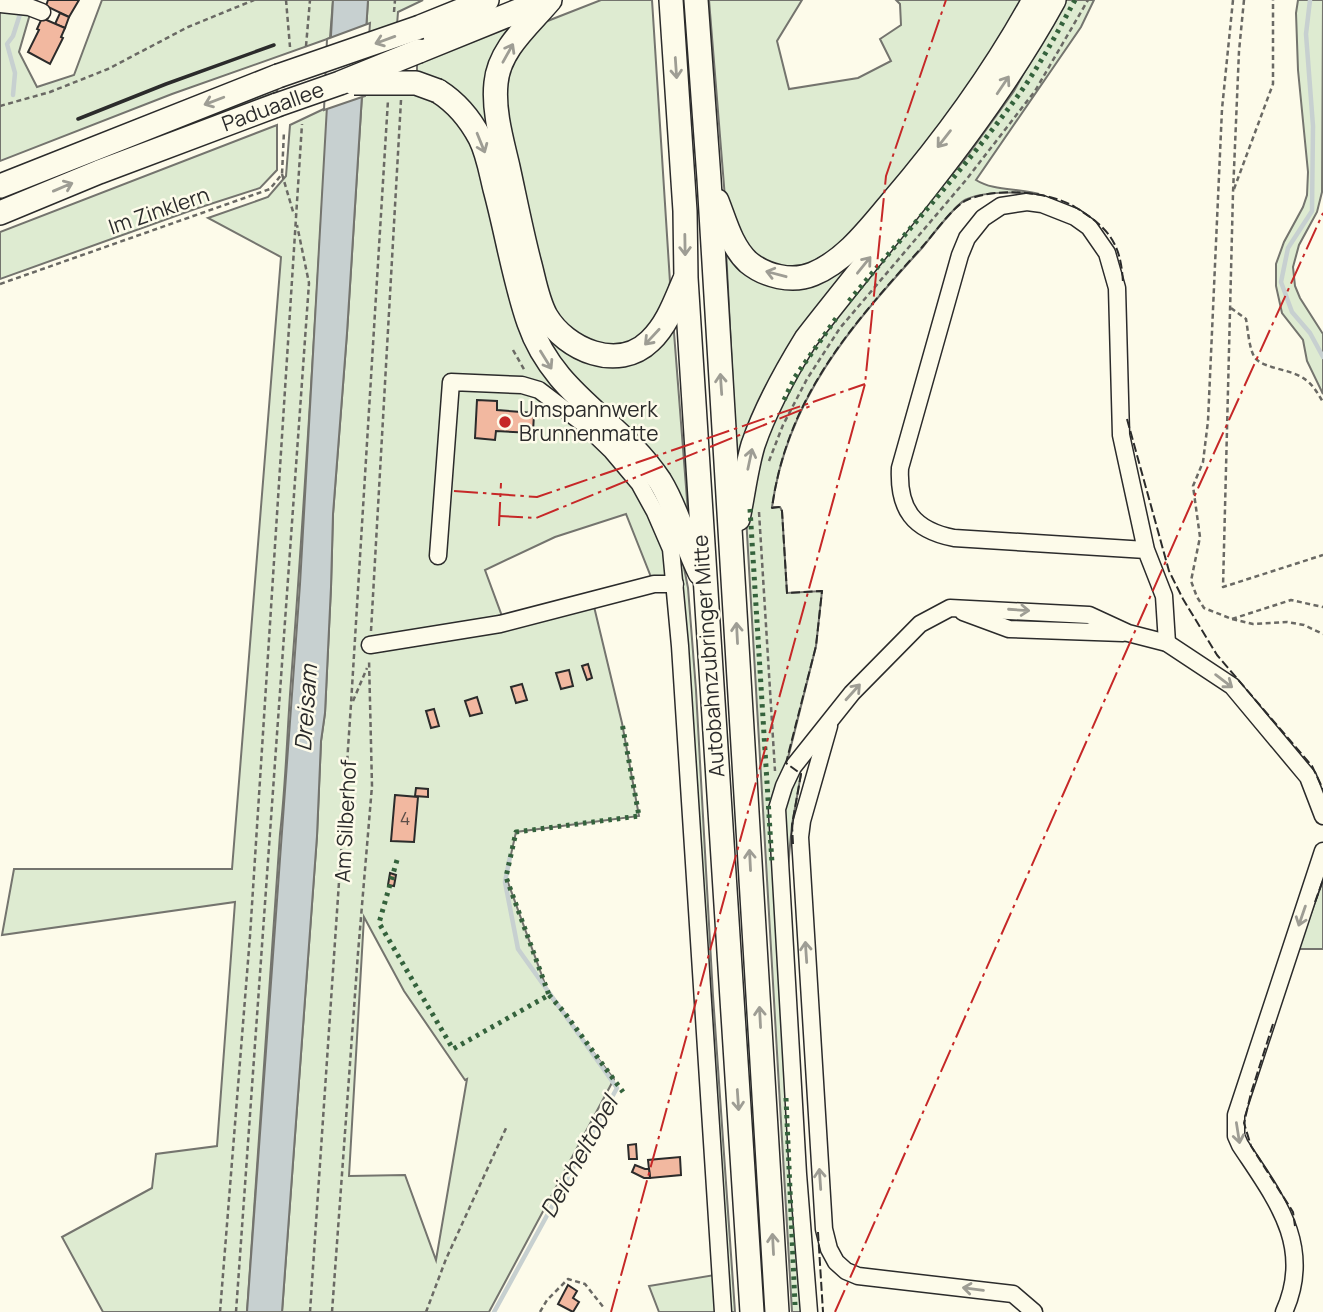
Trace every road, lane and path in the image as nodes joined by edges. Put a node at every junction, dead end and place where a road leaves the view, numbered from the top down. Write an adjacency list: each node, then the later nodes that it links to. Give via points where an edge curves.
1 (254, 0): 23 (path, via 188,27 108,69)
2 (286, 0): 19 (path)
3 (310, 0): 18 (path)
4 (395, 0): 16 (path)
5 (442, 0): 17 (highway)
6 (487, 0): 17 (highway, Paduaallee)
7 (548, 0): 20 (highway, Paduaallee, bridge); 32 (highway, one-way to 7, via 655,336 641,349 628,353 601,355 570,343 545,314 499,128 496,82 506,53)
8 (671, 0): 32 (highway, Autobahnzubringer Mitte, one-way to 32)
9 (696, 0): 27 (highway, Autobahnzubringer Mitte)
10 (1034, 0): 27 (highway, one-way to 27, via 1012,41 922,167 857,242 813,274 776,276 748,262 730,235)
11 (1054, 0): 38 (highway, one-way to 11, via 753,447 781,380 806,339 989,106)
12 (1088, 0): 36 (path, via 1035,91 840,328 807,379)
13 (1233, 0): 45 (path, via 1222,109 1208,421 1203,462 1193,486 1200,537 1192,581 1204,608)
14 (1244, 0): 29 (path)
15 (1273, 0): 29 (path, via 1273,84)
16 (394, 12)
17 (421, 27): 28 (highway, Paduaallee, one-way to 28, bridge, via 278,76)
18 (306, 46)
19 (290, 47)
20 (340, 83): 30 (highway, Paduaallee, one-way to 20, bridge); 42 (highway, one-way to 42, bridge, via 416,83 438,91 468,117 481,140 537,345 574,395 624,439 659,481)
21 (388, 97): 50 (path)
22 (402, 98): 48 (path, Am Silberhof)
23 (0, 106)
24 (303, 124): 31 (path)
25 (285, 131): 26 (path)
26 (282, 174): 31 (path); 33 (path, Im Zinklern, via 270,189)
27 (709, 179): 38 (highway, Autobahnzubringer Mitte, one-way to 27)
28 (0, 186)
29 (1233, 193): 34 (path)
30 (0, 213)
31 (295, 218): 57 (path, via 250,936); 58 (path, via 309,283)
32 (686, 278): 42 (highway, Autobahnzubringer Mitte)
33 (0, 284)
34 (1231, 308): 35 (path, via 1246,319 1254,357 1297,374 1315,388); 41 (path, via 1223,587)
35 (1323, 402)
36 (768, 463)
37 (759, 507): 52 (path)
38 (732, 550): 65 (highway, Autobahnzubringer Mitte, one-way to 38)
39 (1146, 550): 39 (lane, via 1121,435 1116,288 1107,253 1088,227 1059,210 1027,202 1001,206 973,228 960,255 900,468 906,509 926,528 954,538); 47 (lane, via 1164,596)
40 (438, 556): 43 (lane, via 451,382 523,385 539,390 585,425 639,483 671,549)
41 (1323, 556)
42 (705, 583): 64 (highway, Autobahnzubringer Mitte, one-way to 64)
43 (676, 584): 48 (lane, via 654,584 500,624); 63 (lane)
44 (1323, 607): 45 (path, via 1291,600)
45 (1232, 619): 46 (path, via 1253,624 1287,622)
46 (1323, 634)
47 (1167, 643): 51 (lane, one-way to 47, via 920,624 950,608 1089,615 1128,634); 53 (lane, one-way to 53, via 1232,686 1308,777)
48 (370, 645): 49 (path, Am Silberhof)
49 (369, 665): 50 (path); 60 (path, Am Silberhof, via 372,786)
50 (351, 704): 59 (path)
51 (831, 719): 66 (lane, via 793,767 777,809); 67 (lane, one-way to 51, via 1013,1294 858,1276 836,1262 829,1249 819,1170 800,836)
52 (776, 782)
53 (1323, 816)
54 (1323, 851): 68 (lane, one-way to 68, via 1236,1115 1236,1136 1280,1204 1294,1247 1292,1290)
55 (507, 1126): 61 (path)
56 (604, 1308): 62 (path, via 585,1284 568,1279)
57 (220, 1312)
58 (236, 1312)
59 (310, 1312)
60 (332, 1312)
61 (426, 1312)
62 (540, 1312)
63 (723, 1312)
64 (752, 1312)
65 (777, 1312)
66 (810, 1312)
67 (1034, 1312)
68 (1284, 1312)

